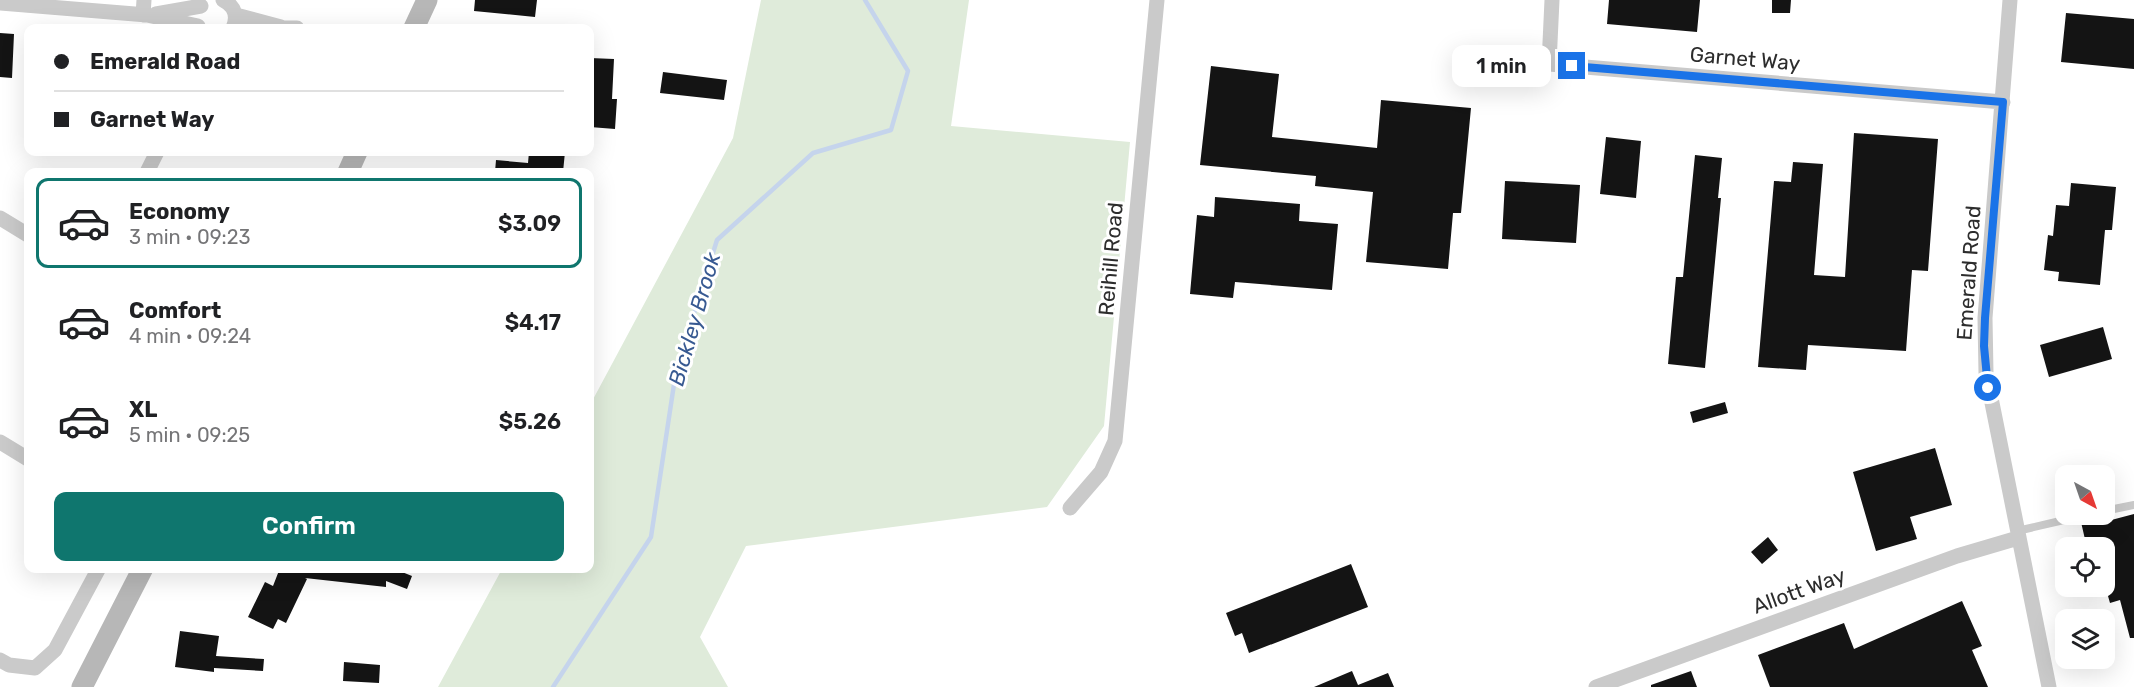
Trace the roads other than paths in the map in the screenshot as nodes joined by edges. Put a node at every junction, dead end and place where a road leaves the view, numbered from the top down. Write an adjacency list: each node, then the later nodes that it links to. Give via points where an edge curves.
1 (427, 0): 13 (main road)
2 (1157, 0): 20 (street, Reihill Road, via 1115,441 1101,472)
3 (1552, 0): 14 (street, Garnet Way, via 1549,64)
4 (2010, 0): 14 (street, Emerald Road)
5 (0, 3): 7 (street)
6 (206, 3): 9 (street); 11 (street, via 196,19)
7 (50, 4): 9 (street)
8 (230, 9): 12 (street)
9 (145, 10): 10 (street)
10 (189, 24)
11 (197, 24)
12 (272, 24)
13 (416, 24)
14 (2003, 102): 23 (street, Emerald Road, via 1984,346 1991,404)
15 (0, 218): 16 (street)
16 (24, 233)
17 (0, 442): 18 (street)
18 (24, 457)
19 (2134, 505): 21 (lane)
20 (1070, 508)
21 (2115, 509)
22 (2055, 524): 23 (lane)
23 (2017, 535): 28 (street, Allott Way); 29 (street, Emerald Road)
24 (96, 573): 26 (street, via 55,650 35,668)
25 (140, 573): 27 (main road)
26 (0, 660)
27 (82, 687)
28 (1596, 687)
29 (2049, 687)

